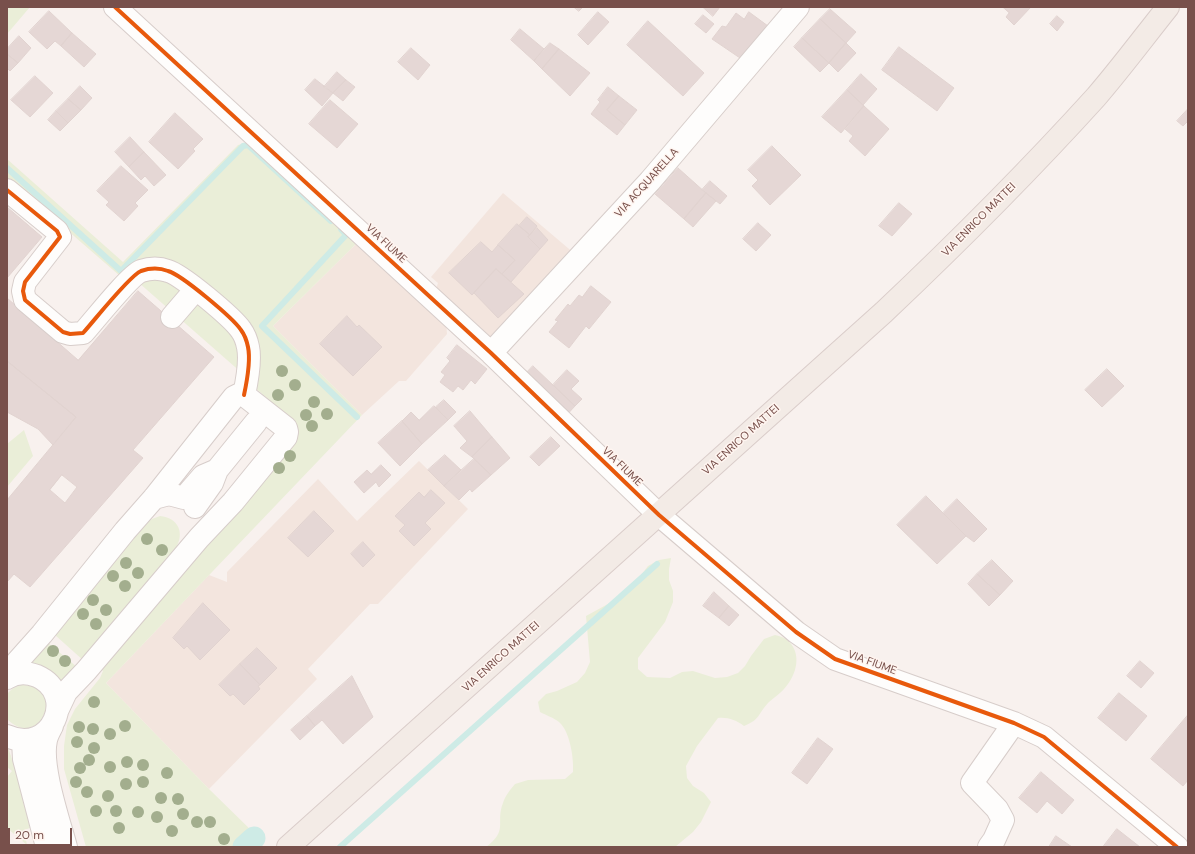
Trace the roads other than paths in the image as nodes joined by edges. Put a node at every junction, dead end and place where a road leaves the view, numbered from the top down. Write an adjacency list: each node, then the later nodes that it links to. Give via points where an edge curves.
1 (115, 7): 7 (street, VIA FIUME)
2 (798, 7): 7 (street, VIA ACQUARELLA, via 650,181)
3 (1168, 7): 12 (main road, VIA ENRICO MATTEI, via 1096,96 955,246)
4 (7, 190): 5 (street, via 57,231 60,237 24,282 23,291 24,300 63,332 83,333 122,288 140,272 156,268 169,271)
5 (196, 289): 6 (street); 8 (street, via 242,331 248,346 248,376)
6 (172, 317)
7 (490, 353): 12 (street, VIA FIUME)
8 (244, 395): 10 (street, via 234,397); 13 (street, via 286,428 287,435)
9 (256, 422): 11 (street, via 217,470 212,483)
10 (154, 498): 11 (street, via 169,494); 14 (street, via 17,662)
11 (190, 502): 13 (street, via 200,515)
12 (659, 515): 16 (street, VIA FIUME, via 796,632 835,659); 20 (main road, VIA ENRICO MATTEI)
13 (199, 538): 15 (street, via 66,692)
14 (8, 677): 15 (street, via 20,673 32,674 43,679 51,687 56,698)
15 (55, 717): 17 (street, via 44,734 34,739); 19 (street, via 46,741 45,758)
16 (1014, 723): 21 (street, via 972,783 997,809 1003,820); 22 (street, VIA FIUME, via 1044,737)
17 (15, 738): 18 (street, via 24,758)
18 (47, 847)
19 (66, 847)
20 (288, 847)
21 (989, 847)
22 (1177, 847)

